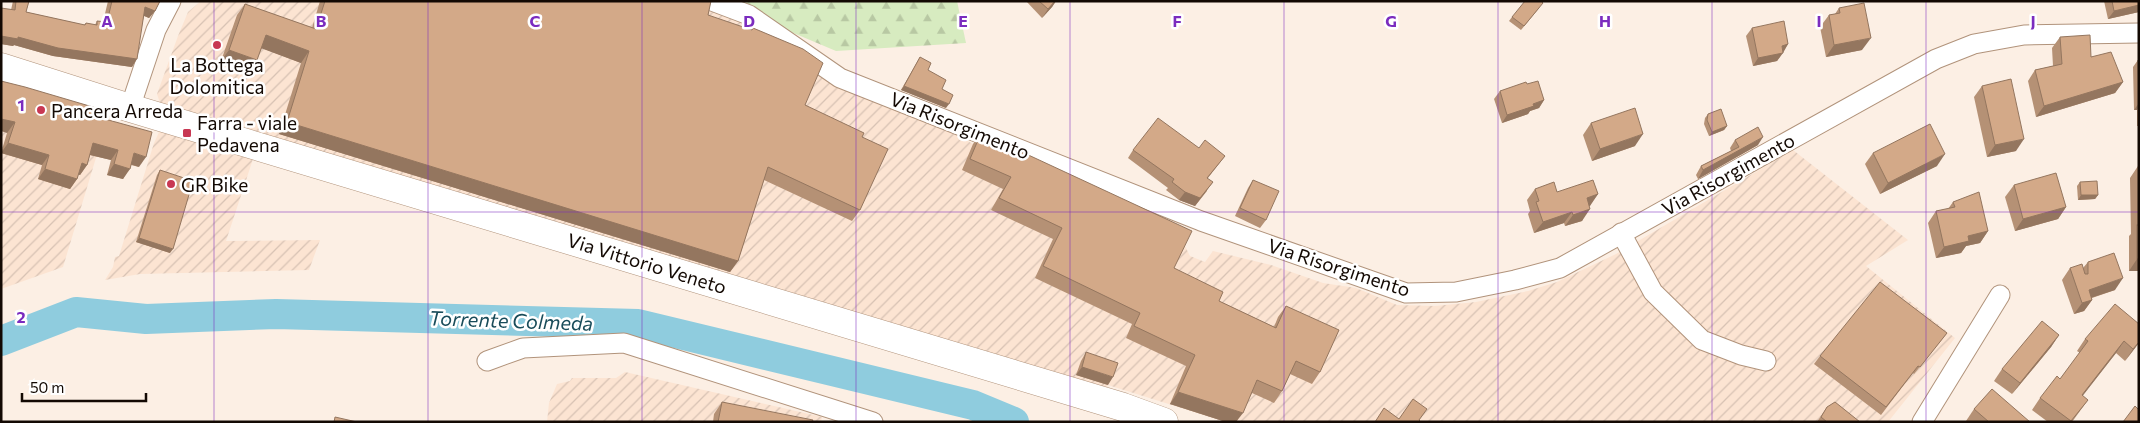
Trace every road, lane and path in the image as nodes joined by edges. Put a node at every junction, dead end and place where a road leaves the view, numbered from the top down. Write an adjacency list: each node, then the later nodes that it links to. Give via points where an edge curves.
1 (171, 1): 5 (street, via 156,30)
2 (712, 1): 6 (street, Via Risorgimento, via 749,15 840,78 1201,221 1406,292 1456,292 1560,268)
3 (2139, 33): 6 (street, Via Risorgimento, via 2024,35 1974,44 1936,59)
4 (1, 67): 5 (main road, Via Vittorio Veneto)
5 (130, 108): 10 (main road, Via Vittorio Veneto)
6 (1621, 234): 9 (street, via 1653,292 1702,340)
7 (2000, 294): 14 (street)
8 (488, 361): 11 (street, via 523,348 624,343)
9 (1766, 361)
10 (1120, 414): 13 (main road, Via Vittorio Veneto)
11 (848, 418): 12 (street)
12 (873, 422)
13 (1164, 422)
14 (1922, 422)

